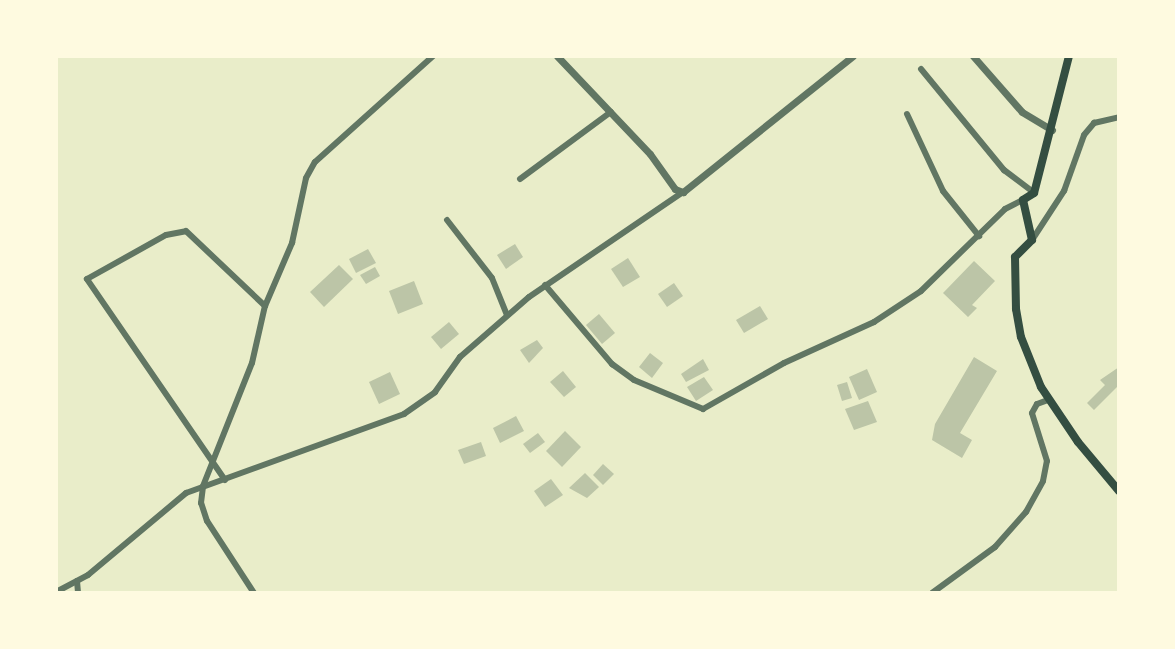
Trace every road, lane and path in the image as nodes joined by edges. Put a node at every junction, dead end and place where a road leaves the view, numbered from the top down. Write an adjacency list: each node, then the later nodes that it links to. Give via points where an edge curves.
1 (433, 56): 19 (street, via 315,162 306,178 292,243)
2 (853, 56): 12 (street)
3 (974, 56): 10 (street, via 1022,111)
4 (1069, 56): 10 (main road)
5 (562, 58): 7 (street)
6 (921, 69): 13 (street, via 1004,170)
7 (611, 112): 11 (street); 12 (street, via 675,190)
8 (907, 114): 16 (street, via 943,191)
9 (1119, 117): 17 (street, via 1094,123 1084,135 1064,191)
10 (1052, 130): 13 (main road)
11 (520, 178)
12 (683, 192): 18 (street)
13 (1034, 193): 14 (main road)
14 (1023, 200): 16 (street, via 1004,208); 17 (main road)
15 (447, 220): 20 (street, via 492,278)
16 (979, 236): 18 (street, via 921,291 874,322 784,363 703,409 634,380 612,364)
17 (1032, 240): 21 (main road, via 1015,257 1016,309 1021,337)
18 (545, 285): 20 (street)
19 (265, 306): 22 (street, via 252,363); 22 (street, via 186,231 166,235 87,279)
20 (508, 315): 23 (street, via 460,357 435,392 404,414)
21 (1048, 400): 25 (main road); 30 (street, via 1037,404 1032,413 1047,461 1043,481 1026,512 995,547)
22 (213, 461): 23 (street); 24 (street)
23 (225, 480): 24 (street)
24 (202, 486): 26 (street, via 164,508); 29 (street, via 207,521)
25 (1119, 491)
26 (76, 581): 27 (street); 28 (street)
27 (56, 592)
28 (78, 593)
29 (254, 593)
30 (932, 593)

